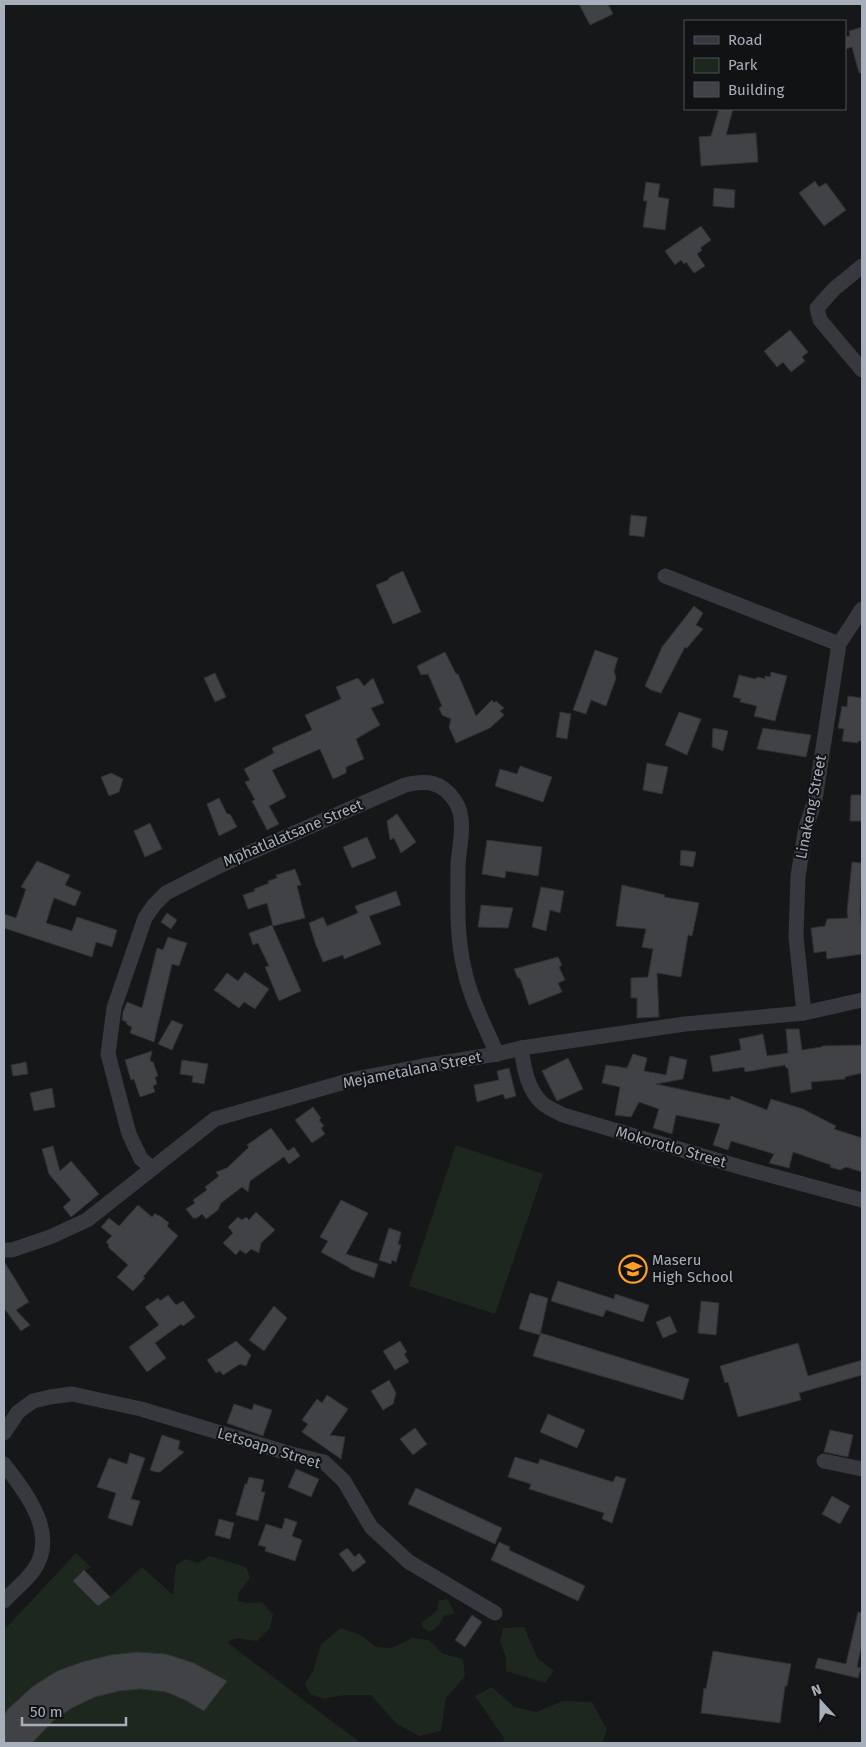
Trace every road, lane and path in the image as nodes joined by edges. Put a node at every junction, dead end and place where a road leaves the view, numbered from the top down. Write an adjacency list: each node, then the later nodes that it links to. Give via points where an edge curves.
1 (862, 266): 2 (street, via 817,308 820,320)
2 (862, 370)
3 (665, 576): 5 (street)
4 (862, 609): 5 (street, Linakeng Street)
5 (839, 644): 7 (street, Linakeng Street, via 815,800 806,827 798,876 796,937)
6 (862, 1000): 7 (street, Mejametalana Street)
7 (804, 1013): 8 (street, Mejametalana Street, via 685,1024)
8 (520, 1048): 9 (street, Mejametalana Street); 11 (street, Mokorotlo Street, via 533,1092 542,1104 563,1115)
9 (497, 1054): 10 (street, Mejametalana Street, via 355,1079 215,1119); 10 (street, Mphatlalatsane Street, via 464,968 458,915 461,816 456,802 444,788 421,781 405,785 219,866 166,893 145,918 114,1008 108,1054 129,1134 141,1159)
10 (152, 1168): 12 (street, Mejametalana Street, via 87,1220 50,1238)
11 (862, 1200)
12 (4, 1250)
13 (4, 1433): 18 (street, Letsoapo Street, via 18,1412 33,1401 72,1394 141,1409 324,1462 344,1481 371,1527 409,1562)
14 (824, 1460): 16 (street)
15 (4, 1464): 17 (street, via 37,1513 42,1546 34,1570)
16 (862, 1469)
17 (4, 1601)
18 (495, 1613)

